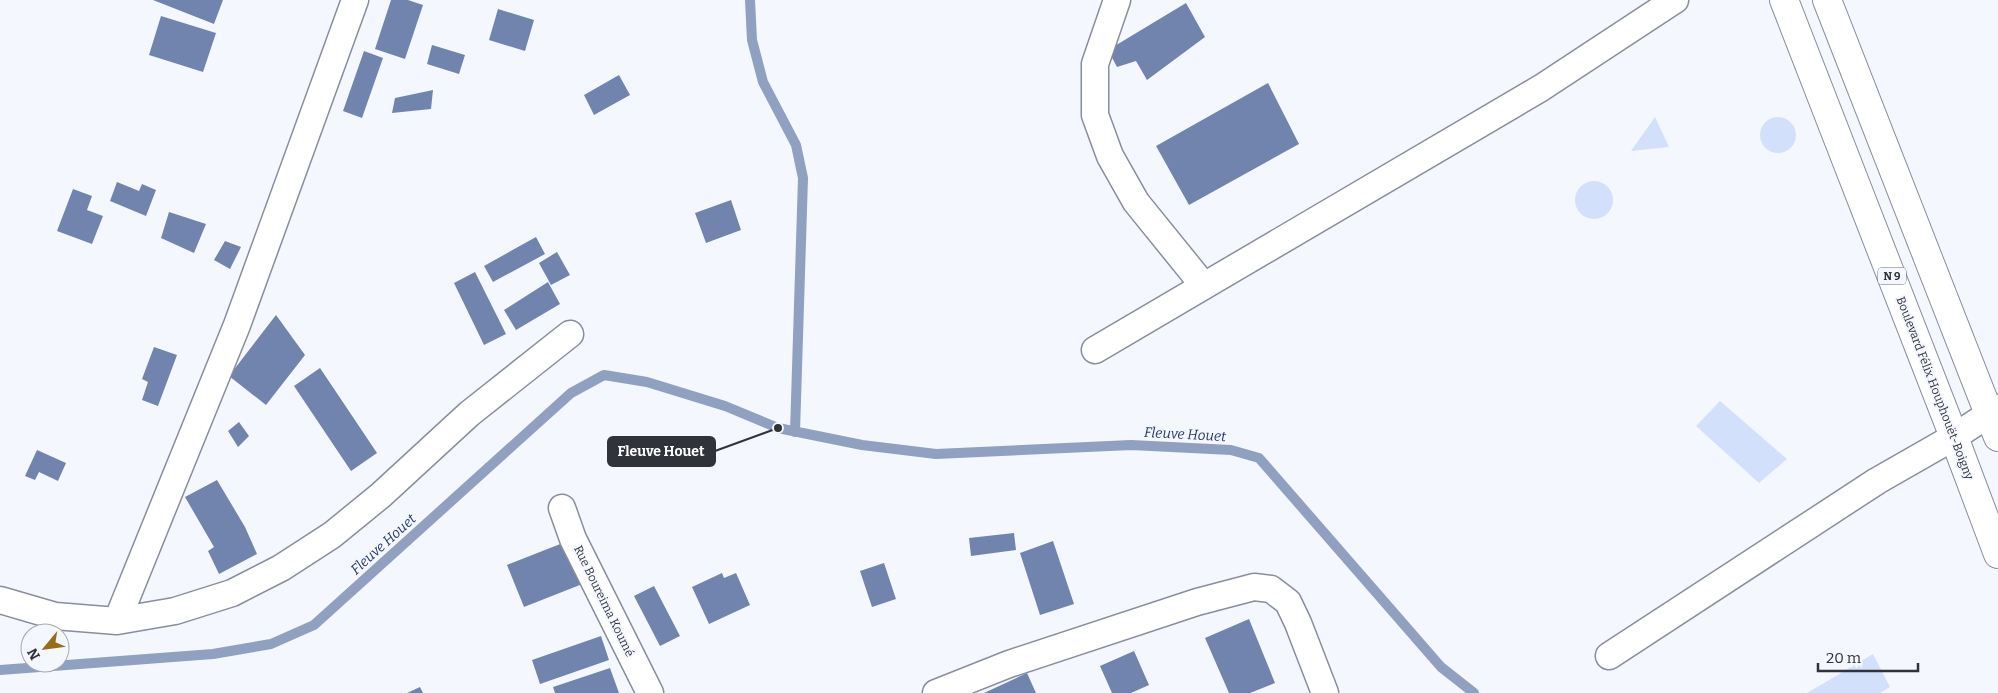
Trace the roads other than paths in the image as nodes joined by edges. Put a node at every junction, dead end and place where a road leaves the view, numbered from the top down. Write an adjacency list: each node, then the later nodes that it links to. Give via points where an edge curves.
1 (355, 0): 14 (street, via 237,326)
2 (1675, 0): 6 (street, via 1541,88)
3 (1784, 0): 10 (main road, Boulevard Félix Houphouët-Boigny / N 9)
4 (1826, 0): 9 (main road)
5 (1109, 6): 6 (street, via 1095,64 1095,115 1110,156 1136,202)
6 (1204, 286): 8 (street)
7 (570, 334): 14 (street, via 469,414 382,495 332,535 288,563 232,593 175,611)
8 (1095, 350)
9 (1995, 420): 10 (street)
10 (1954, 437): 12 (main road, Boulevard Félix Houphouët-Boigny / N 9); 15 (street, via 1877,481)
11 (562, 508): 16 (street, Rue Boureima Koumé, via 573,538)
12 (1998, 554)
13 (0, 600): 14 (street, via 55,616)
14 (117, 621)
15 (1609, 656)
16 (650, 693)
17 (936, 693): 18 (street, via 1009,664 1197,602 1254,588 1271,589 1288,602)
18 (1325, 693)

